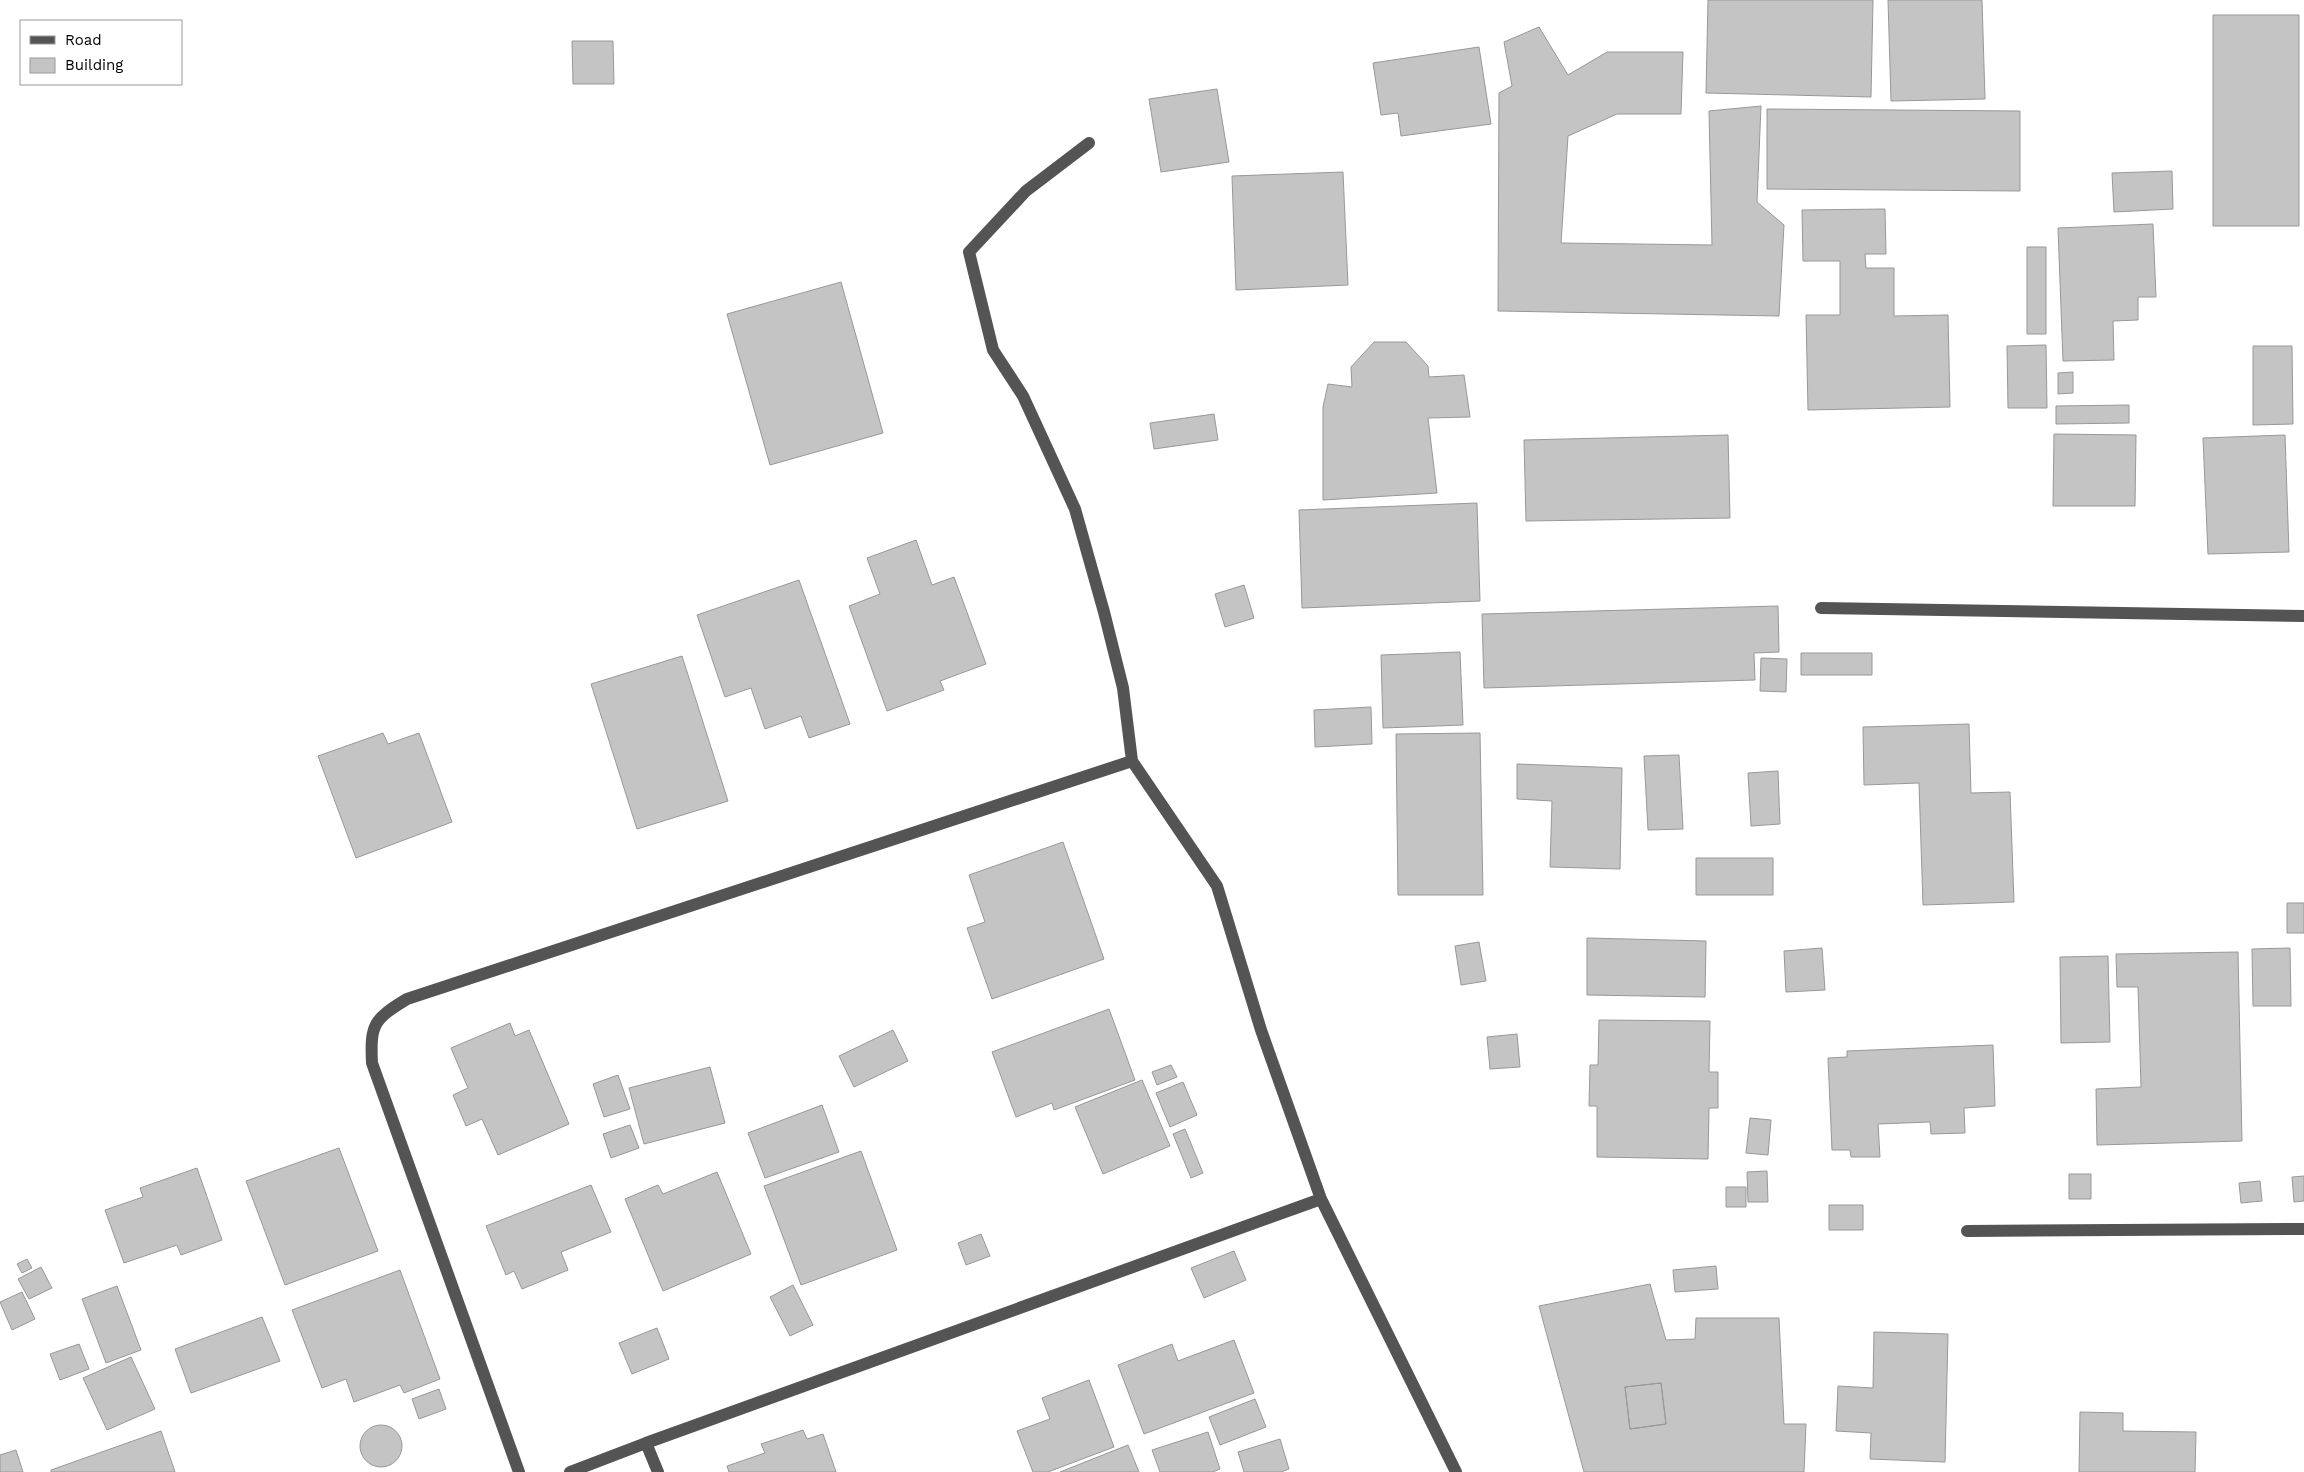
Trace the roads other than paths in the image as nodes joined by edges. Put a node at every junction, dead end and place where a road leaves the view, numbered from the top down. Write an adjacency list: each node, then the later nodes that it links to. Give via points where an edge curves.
1 (1089, 143): 4 (street, via 1026,191 969,252 994,350 1023,396 1075,509 1122,688)
2 (1821, 608): 3 (street)
3 (2304, 616)
4 (1132, 761): 5 (street, via 1217,886 1261,1030); 9 (street, via 407,999 381,1015 371,1036 372,1063)
5 (1321, 1198): 8 (street); 12 (street)
6 (2304, 1229): 7 (street)
7 (1967, 1231)
8 (646, 1443): 10 (street); 11 (street)
9 (519, 1472)
10 (570, 1472)
11 (658, 1472)
12 (1456, 1472)

